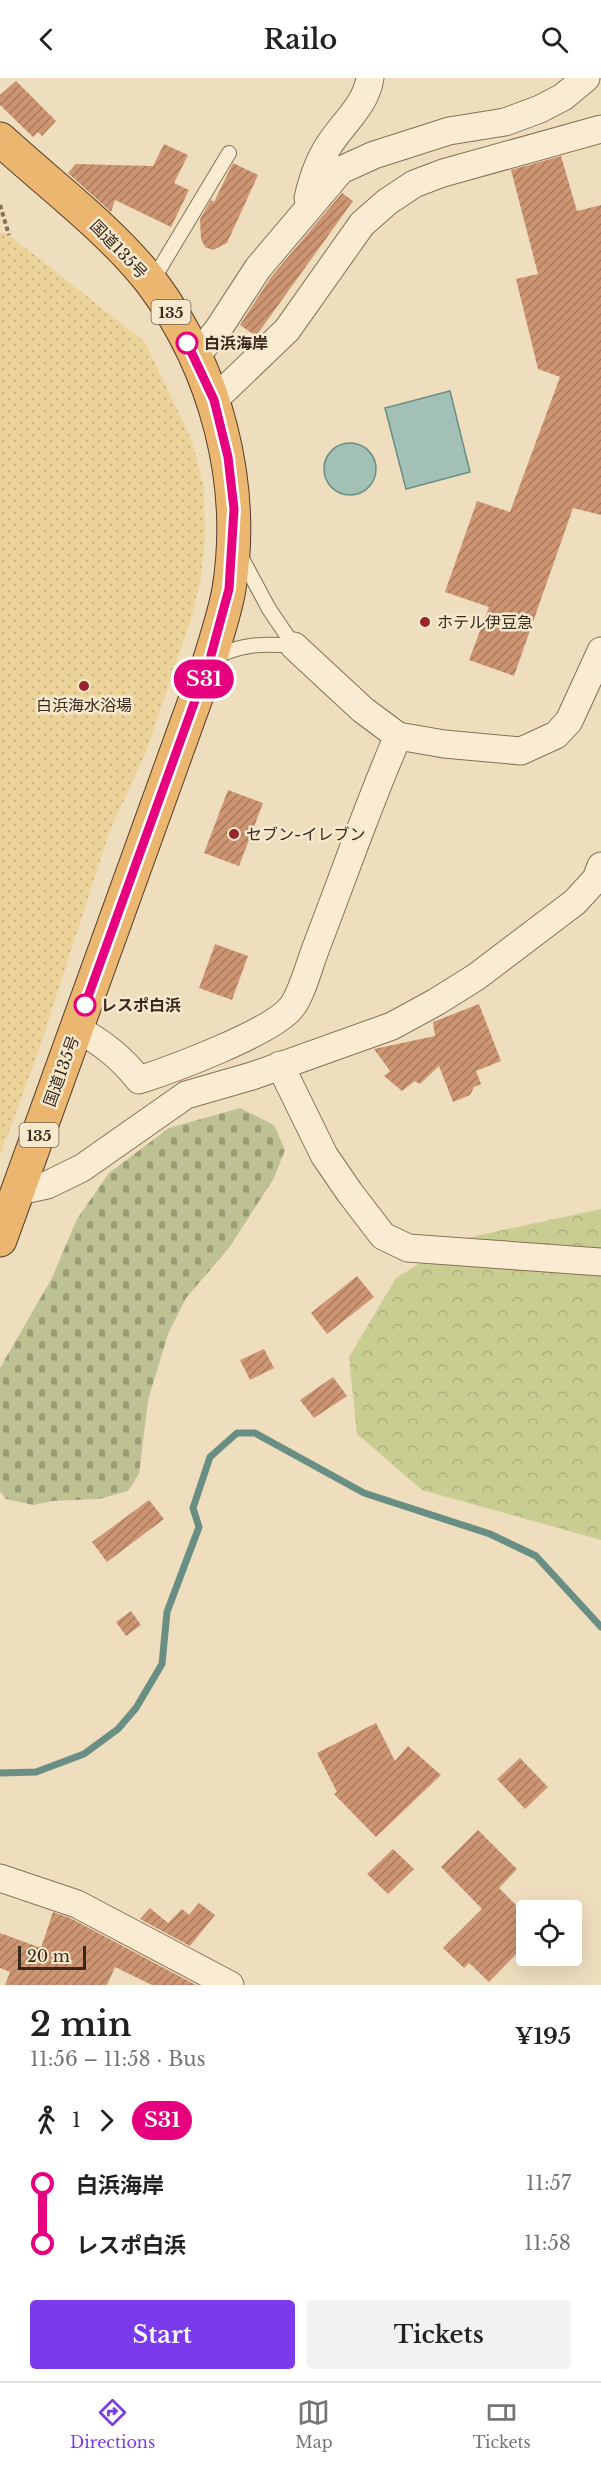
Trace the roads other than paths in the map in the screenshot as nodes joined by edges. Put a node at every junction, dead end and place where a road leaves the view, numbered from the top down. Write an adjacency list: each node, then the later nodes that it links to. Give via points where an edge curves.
1 (370, 78): 6 (street, via 352,116 328,146)
2 (586, 78): 6 (street, via 563,96 505,122 449,131 353,163 341,170)
3 (601, 129): 9 (street, via 443,173 414,184 387,202 362,224 286,330)
4 (0, 140): 7 (highway, 国道135号 / 135, via 85,215)
5 (229, 153): 7 (lane)
6 (304, 212): 8 (street, via 258,268 217,331)
7 (151, 283): 8 (highway, 国道135号 / 135, via 177,321)
8 (194, 358): 9 (highway, 国道135号 / 135)
9 (214, 400): 10 (highway, 国道135号 / 135, via 228,457)
10 (233, 543): 11 (lane); 13 (highway, 国道135号 / 135, via 229,589)
11 (294, 646): 13 (lane, via 261,643 236,647); 14 (street, via 363,710)
12 (601, 651): 14 (street, via 569,721 540,744 521,751 501,751)
13 (210, 659): 16 (highway, 国道135号 / 135)
14 (398, 736): 16 (street, via 372,794 292,1008 270,1025 139,1080 100,1041)
15 (601, 866): 17 (street, via 596,879 575,902 476,977 436,1002 392,1026)
16 (77, 1029): 18 (highway, 国道135号 / 135)
17 (280, 1065): 18 (street, via 186,1095 82,1168 47,1185); 20 (street, via 324,1155 383,1236 408,1248)
18 (19, 1191): 19 (highway, 国道135号 / 135)
19 (0, 1240)
20 (601, 1262)
21 (0, 1878): 22 (street, via 78,1904)
22 (230, 1985)

